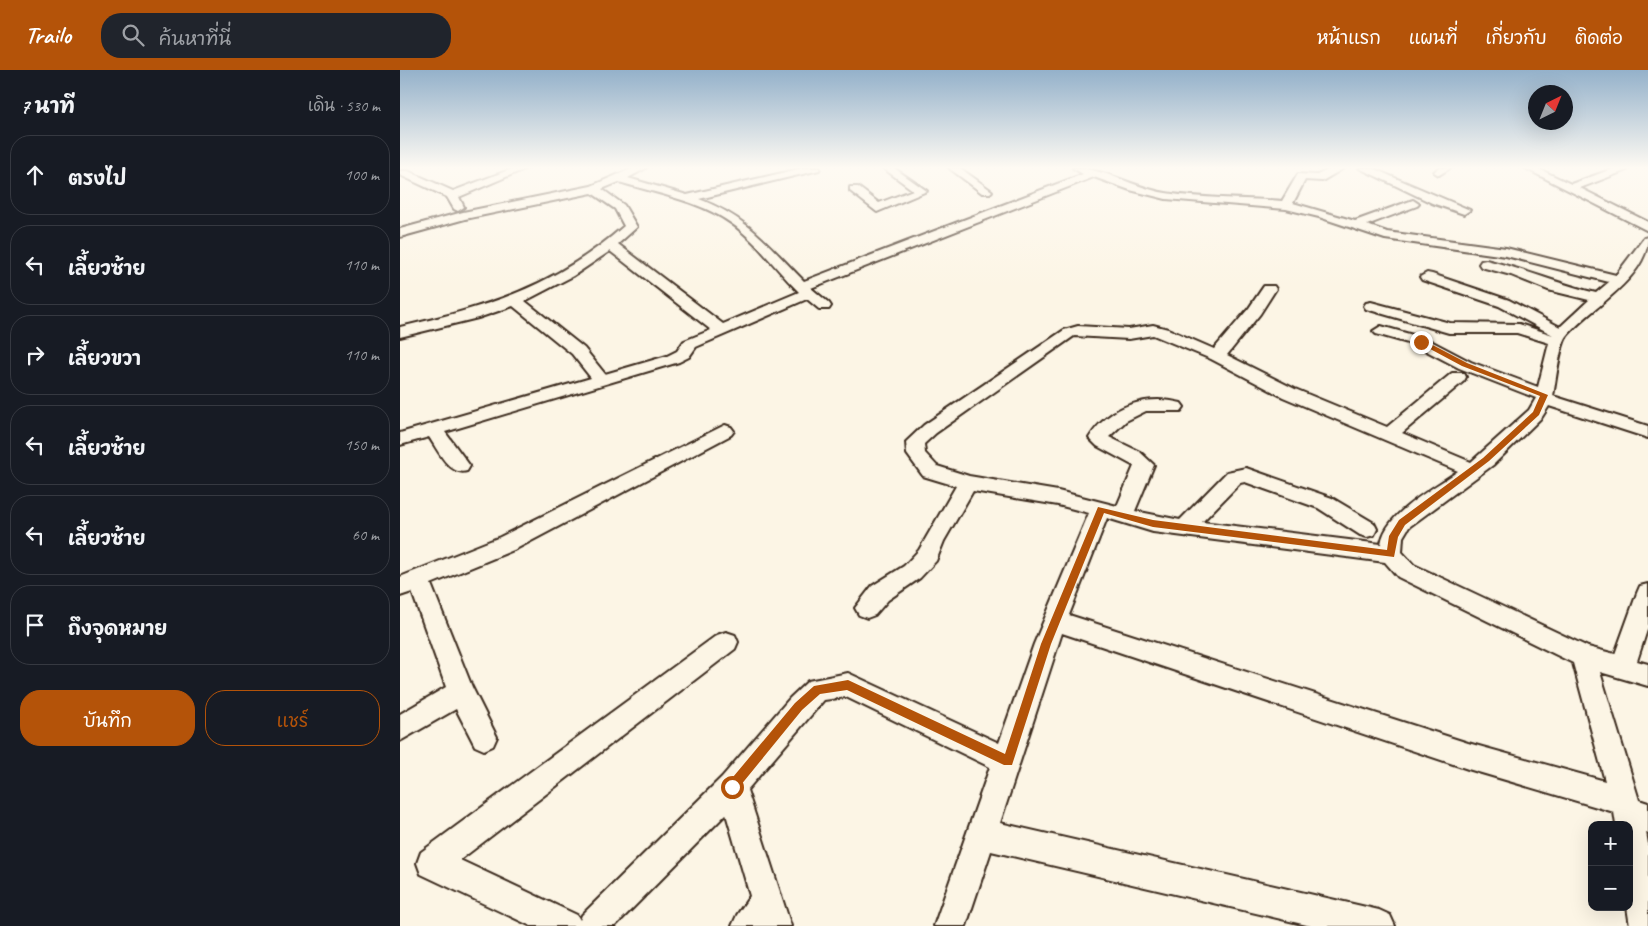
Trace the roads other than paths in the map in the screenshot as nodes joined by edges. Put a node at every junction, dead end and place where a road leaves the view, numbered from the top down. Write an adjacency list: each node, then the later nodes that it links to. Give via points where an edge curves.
1 (459, 208): 11 (street)
2 (502, 208): 11 (street)
3 (621, 208): 16 (street, via 631,227)
4 (709, 208): 21 (street, via 736,221)
5 (1008, 208): 21 (street)
6 (1298, 208): 12 (street)
7 (1402, 208): 12 (street)
8 (1458, 208): 10 (street)
9 (1609, 208): 13 (street)
10 (1464, 210)
11 (463, 216): 14 (street)
12 (1354, 226): 19 (street, via 1385,235 1506,252)
13 (1648, 227)
14 (400, 232)
15 (1648, 241): 19 (street)
16 (611, 246): 23 (street); 26 (street)
17 (1486, 264): 22 (street, via 1553,287)
18 (1427, 277): 29 (street, via 1504,303)
19 (1619, 280): 22 (street)
20 (1269, 289): 30 (street)
21 (804, 291): 24 (street); 26 (street)
22 (1598, 298): 29 (street)
23 (515, 300): 28 (street); 32 (street, via 578,351)
24 (824, 306)
25 (1370, 306): 29 (street, via 1449,328 1511,328)
26 (721, 330): 32 (street, via 690,344 683,354 674,359)
27 (1381, 331): 33 (street, via 1421,342 1465,365)
28 (400, 332)
29 (1559, 337): 33 (street)
30 (1217, 356): 38 (street, via 1289,393); 42 (street, via 1153,330 1121,334 1069,333 915,442 916,454 930,471)
31 (1458, 377): 38 (street)
32 (602, 381): 35 (street)
33 (1544, 397): 37 (street); 41 (street, via 1536,413)
34 (1175, 407): 43 (street, via 1149,404 1135,409 1104,428 1098,438 1139,459 1144,465)
35 (434, 430): 39 (street); 40 (street)
36 (725, 431): 47 (street, via 508,543)
37 (1648, 432)
38 (1388, 436): 41 (street)
39 (400, 439)
40 (460, 466)
41 (1473, 470): 46 (street, via 1402,522 1393,536)
42 (968, 484): 43 (street, via 1058,498); 49 (street, via 928,555 912,572 880,593)
43 (1112, 512): 44 (street, via 1153,524); 50 (street)
44 (1186, 526): 45 (street, via 1234,476 1246,475 1325,503); 46 (street)
45 (1367, 529)
46 (1391, 554): 52 (street, via 1406,571)
47 (409, 584): 55 (street)
48 (1648, 593): 53 (street)
49 (867, 608)
50 (1057, 621): 58 (street, via 1046,644); 60 (street)
51 (726, 642): 63 (street, via 432,863)
52 (1582, 656): 53 (street); 60 (street)
53 (1622, 668): 54 (street)
54 (1648, 676)
55 (462, 692): 56 (street); 57 (street)
56 (400, 728)
57 (484, 737)
58 (1008, 761): 59 (street, via 848,685 818,690 798,707); 61 (street)
59 (732, 787): 62 (street); 64 (street)
60 (1633, 810): 68 (street)
61 (982, 834): 66 (street); 67 (street)
62 (771, 913): 65 (street)
63 (566, 926)
64 (593, 926)
65 (748, 926)
66 (950, 926)
67 (1379, 926)
68 (1646, 926)

